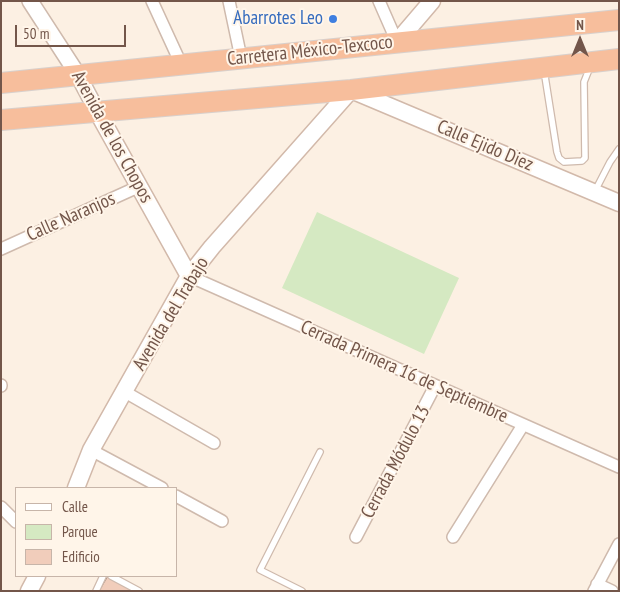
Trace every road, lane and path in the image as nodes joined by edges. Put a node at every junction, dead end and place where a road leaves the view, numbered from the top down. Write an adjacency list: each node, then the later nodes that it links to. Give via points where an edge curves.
1 (30, 1): 13 (street, Avenida de los Chopos)
2 (152, 1): 11 (street)
3 (229, 1): 8 (street)
4 (379, 1): 7 (street)
5 (432, 1): 7 (main road)
6 (619, 20): 7 (highway, Carretera México-Texcoco)
7 (397, 42): 8 (highway, Carretera México-Texcoco)
8 (241, 58): 11 (highway, Carretera México-Texcoco)
9 (619, 59): 10 (highway)
10 (593, 62): 12 (highway); 12 (lane, via 584,82 585,158 582,161 564,162 557,152)
11 (181, 64): 13 (highway, Carretera México-Texcoco)
12 (543, 68): 15 (highway)
13 (78, 75): 14 (highway, Carretera México-Texcoco); 16 (street, Avenida de los Chopos)
14 (1, 83)
15 (351, 90): 16 (highway); 20 (main road, Calle Ejido Diez); 23 (main road, Avenida del Trabajo)
16 (97, 111): 17 (highway); 19 (main road, Avenida de los Chopos)
17 (1, 120)
18 (619, 149): 20 (lane)
19 (140, 186): 22 (street, Calle Naranjos); 23 (main road, Avenida de los Chopos)
20 (594, 192): 21 (main road, Calle Ejido Diez)
21 (619, 203)
22 (1, 249)
23 (189, 276): 24 (street, Cerrada Primera 16 de Septiembre); 25 (main road, Avenida del Trabajo)
24 (435, 386): 26 (street, Cerrada Primera 16 de Septiembre); 37 (street, Cerrada Módulo 13)
25 (125, 392): 27 (street); 28 (main road, Avenida del Trabajo)
26 (523, 425): 30 (street, Cerrada Primera 16 de Septiembre); 38 (street)
27 (214, 443)
28 (91, 450): 31 (main road, Avenida del Trabajo); 32 (street)
29 (320, 452): 45 (lane, via 260,570)
30 (619, 467)
31 (76, 487)
32 (160, 487)
33 (178, 497): 36 (street)
34 (1, 507): 35 (street)
35 (15, 521)
36 (222, 521)
37 (356, 537)
38 (453, 537)
39 (619, 544): 42 (street)
40 (103, 577): 43 (lane)
41 (113, 577): 44 (lane)
42 (596, 587): 46 (street)
43 (96, 591)
44 (139, 591)
45 (302, 591)
46 (612, 591)

